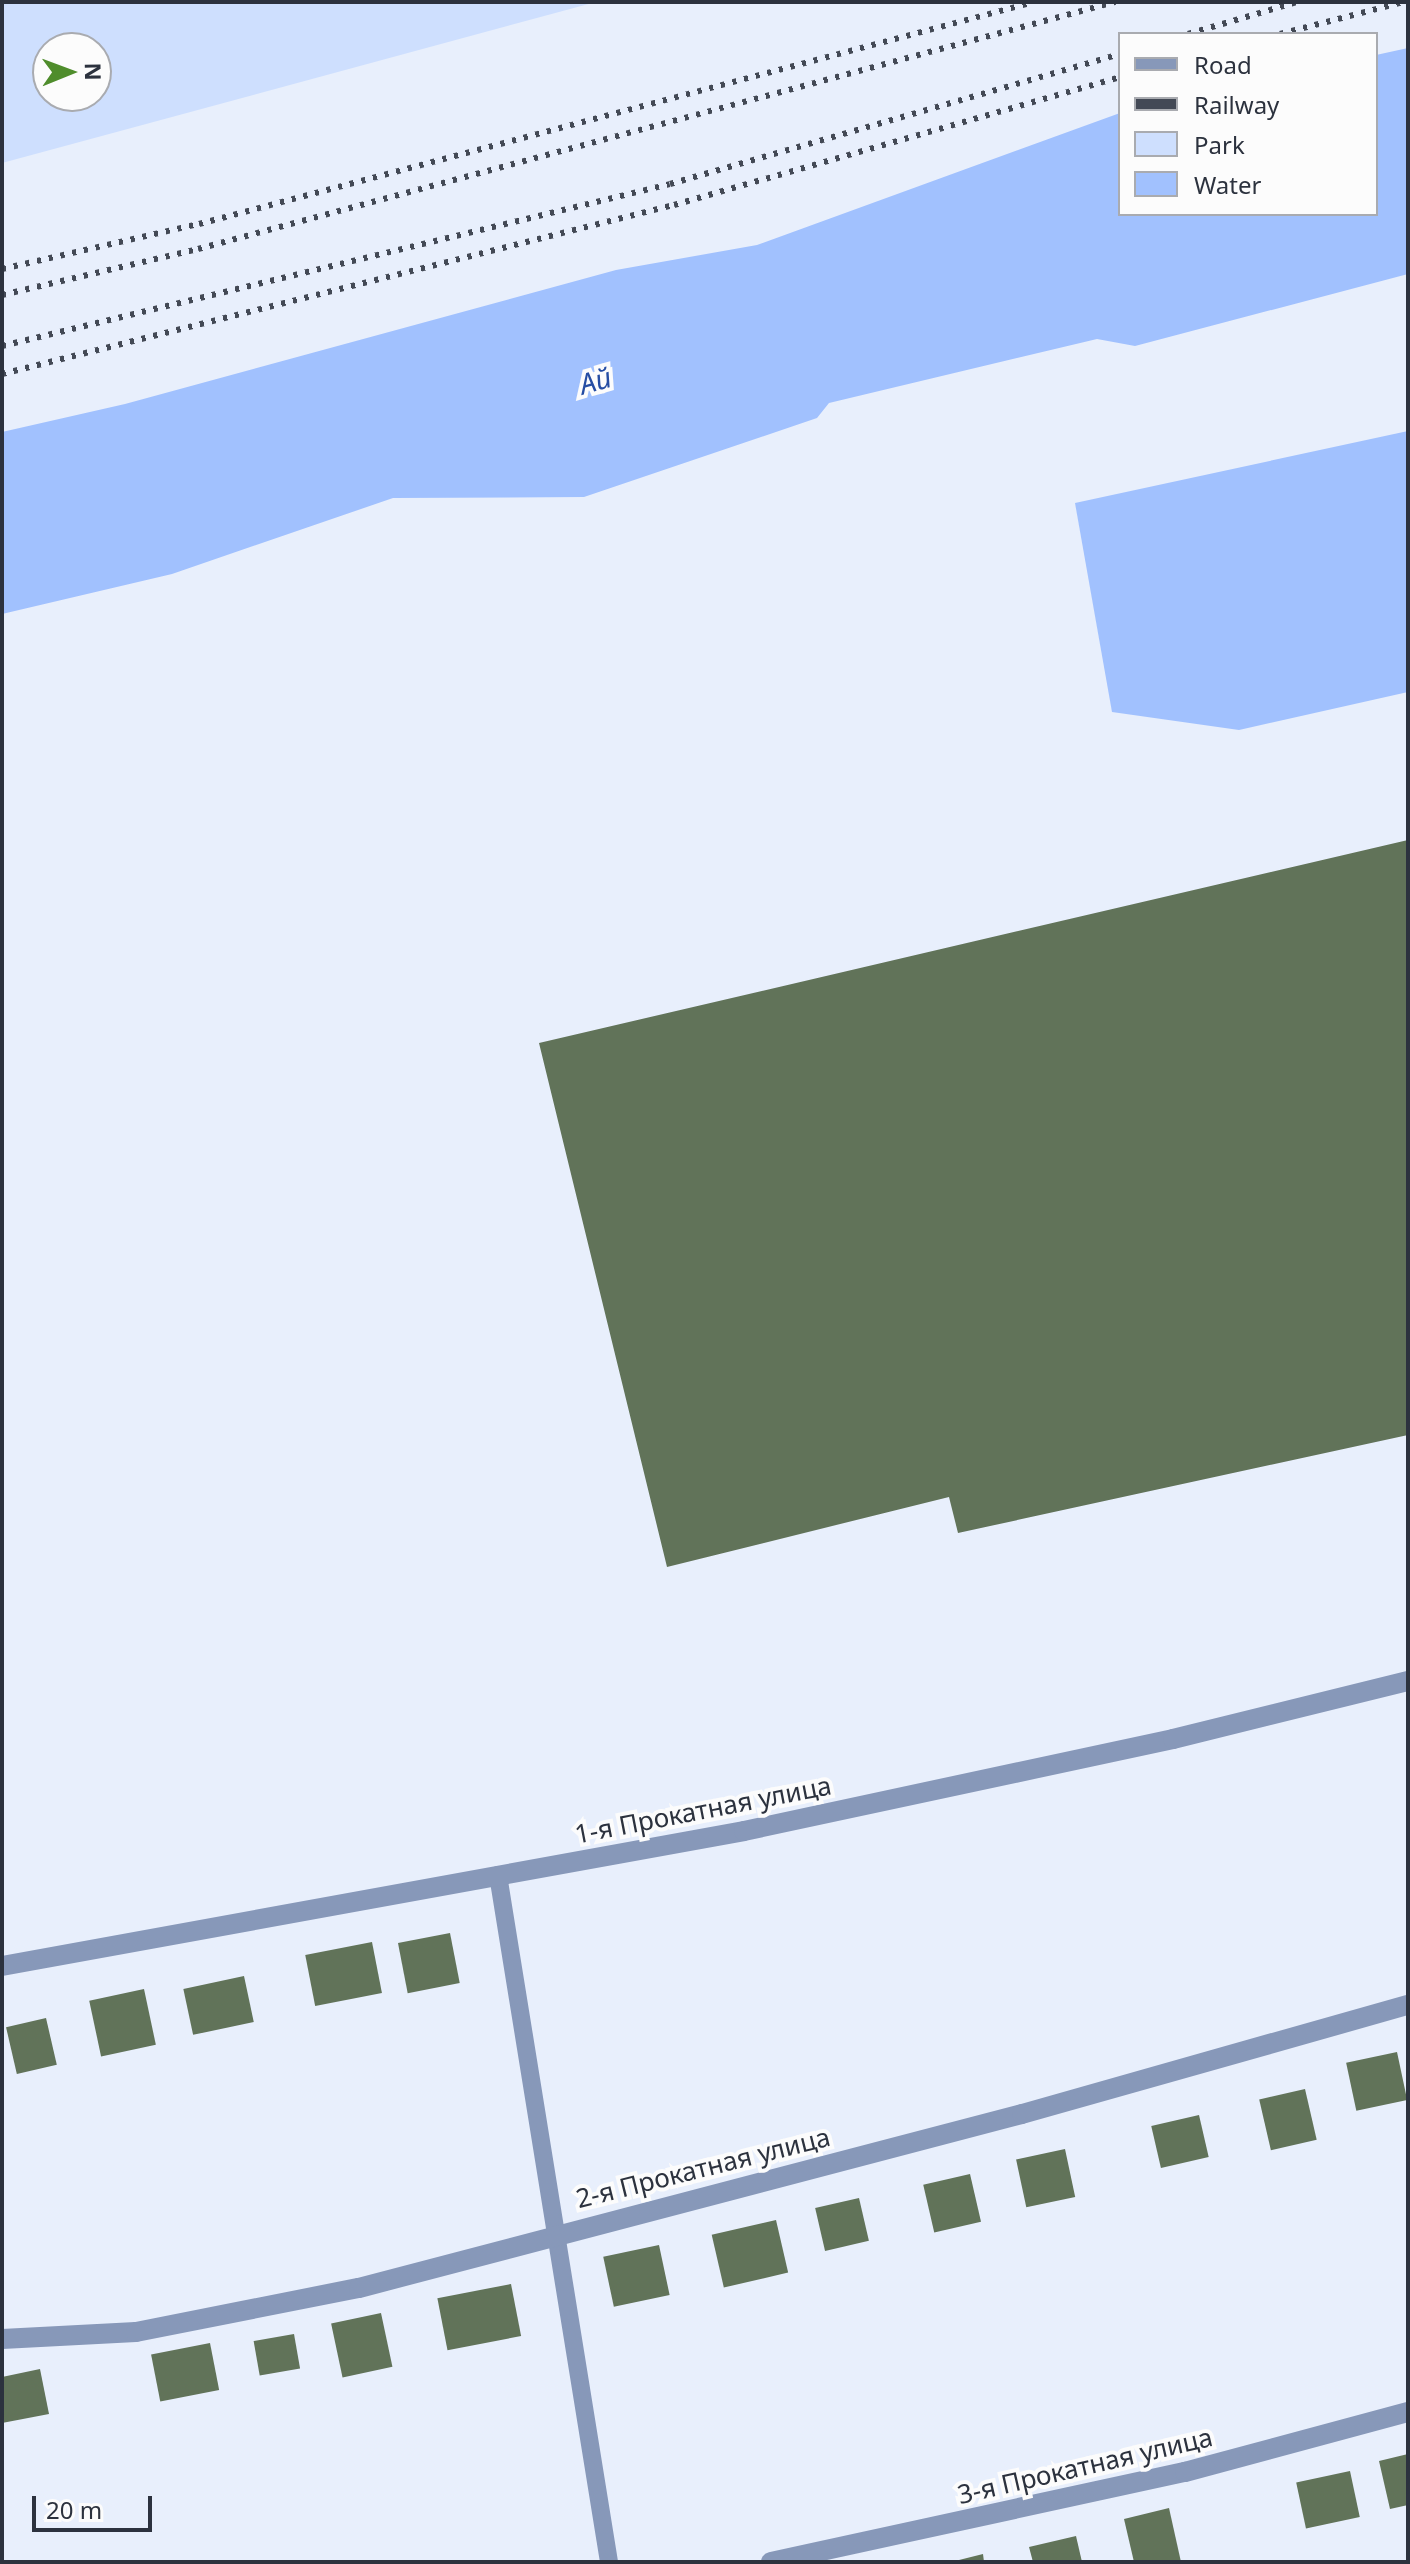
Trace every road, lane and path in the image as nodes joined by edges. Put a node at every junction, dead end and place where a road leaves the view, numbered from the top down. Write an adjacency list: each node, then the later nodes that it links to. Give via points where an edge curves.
1 (1408, 1681): 2 (street, 1-я Прокатная улица, via 1173,1739 759,1828)
2 (498, 1875): 3 (street, 1-я Прокатная улица); 5 (lane)
3 (2, 1966)
4 (1408, 2005): 5 (street, 2-я Прокатная улица, via 1022,2114)
5 (556, 2233): 6 (street, 2-я Прокатная улица, via 359,2288 151,2329); 8 (lane)
6 (2, 2339)
7 (1408, 2412): 9 (street, 3-я Прокатная улица, via 1185,2472)
8 (609, 2562)
9 (771, 2562)

